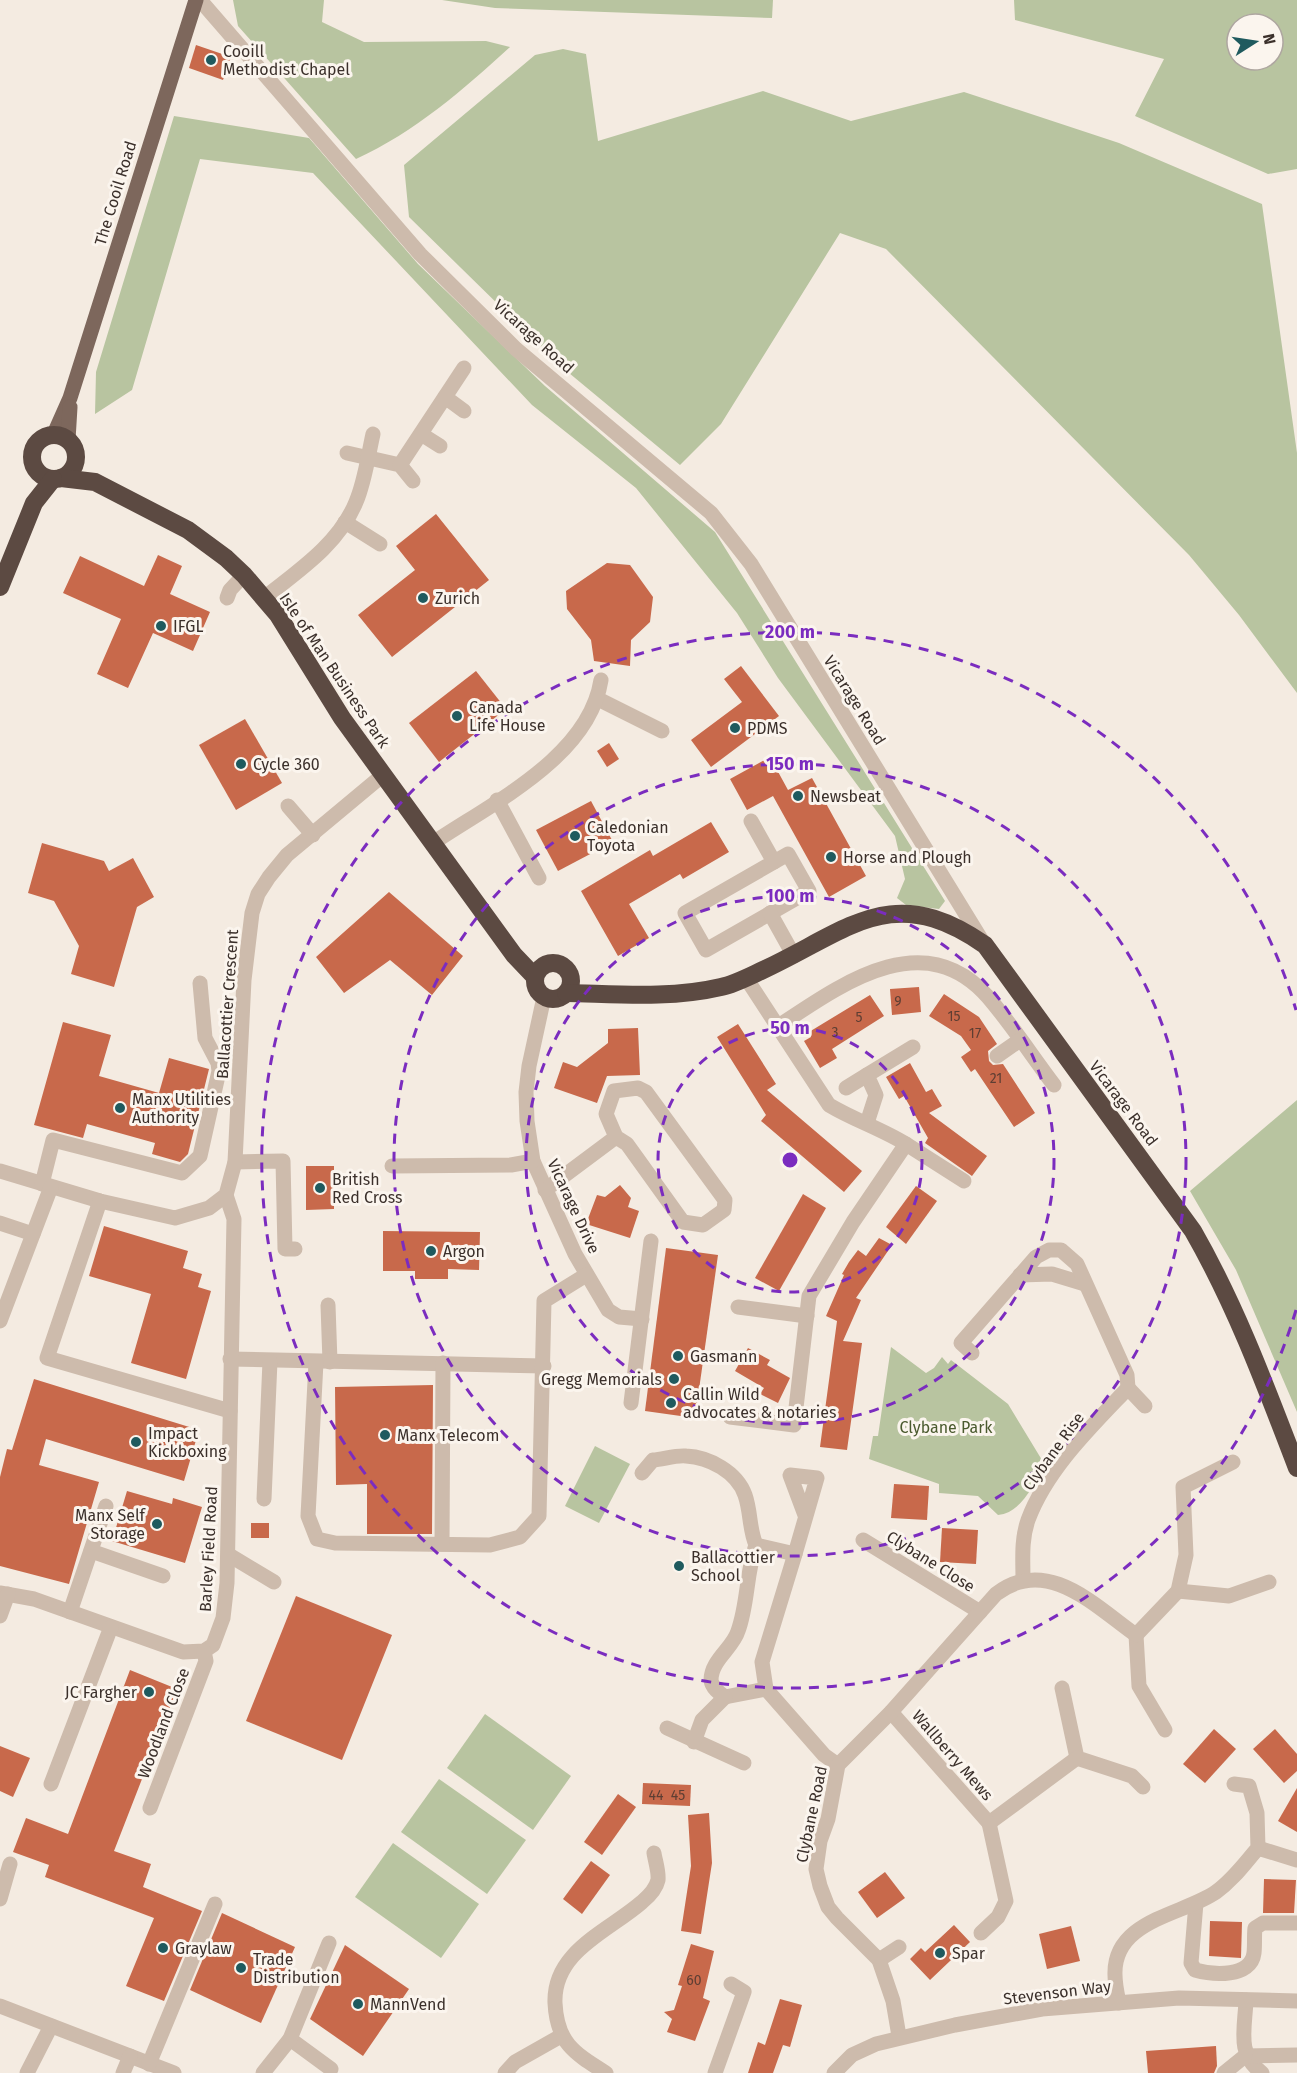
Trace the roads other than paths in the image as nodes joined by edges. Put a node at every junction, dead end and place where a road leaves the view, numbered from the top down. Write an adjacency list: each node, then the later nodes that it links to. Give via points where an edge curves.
1 (198, 0): 7 (main road, The Cooil Road, via 70,398); 34 (street, Vicarage Road, via 420,254 516,349 711,513 751,564)
2 (464, 368): 3 (street)
3 (445, 397): 4 (street); 6 (street)
4 (464, 411)
5 (373, 434): 11 (street)
6 (421, 434): 8 (street); 12 (street)
7 (61, 437): 10 (highway); 13 (highway, via 40,439 32,451 31,458)
8 (440, 446)
9 (347, 453): 11 (street)
10 (76, 458): 13 (highway, via 72,470); 15 (highway, Isle of Man Business Park)
11 (367, 458): 12 (street); 16 (street, via 357,502)
12 (400, 465): 14 (street)
13 (50, 476): 15 (highway, Isle of Man Business Park); 19 (highway, via 34,503)
14 (413, 481)
15 (95, 482): 18 (highway, Isle of Man Business Park, via 188,530)
16 (345, 522): 17 (street); 21 (street, via 322,551)
17 (380, 544)
18 (244, 575): 20 (street); 21 (highway, Isle of Man Business Park)
19 (0, 587)
20 (227, 598)
21 (264, 598): 25 (highway, Isle of Man Business Park)
22 (601, 680): 23 (street)
23 (598, 699): 24 (street); 26 (street, via 577,738)
24 (662, 731)
25 (382, 775): 29 (street, Ballacottier Crescent); 30 (highway, Isle of Man Business Park)
26 (497, 800): 30 (street); 32 (street)
27 (288, 806): 29 (street)
28 (751, 821): 31 (street)
29 (313, 835): 51 (street, Ballacottier Crescent, via 287,855 268,877 252,913 244,980)
30 (433, 843): 36 (highway, Isle of Man Business Park, via 514,955)
31 (774, 862): 33 (street, via 788,854 809,891); 33 (street, via 685,913 706,950)
32 (539, 878)
33 (770, 913): 35 (street)
34 (985, 945): 35 (highway, via 957,926 928,915 889,914 849,924); 83 (highway, Vicarage Road, via 1193,1231 1241,1326)
35 (794, 956): 37 (highway)
36 (538, 972): 39 (highway, via 538,992); 39 (highway, via 549,963 565,967 570,975)
37 (746, 978): 39 (highway, via 686,993); 40 (street)
38 (200, 983): 55 (street, via 205,1038 219,1071 200,1156 182,1173 53,1140)
39 (559, 993): 50 (street, Vicarage Drive, via 539,1021 529,1066 527,1121)
40 (777, 1027): 41 (street, via 871,970 918,962 962,975 987,996); 47 (street, via 829,1105)
41 (1020, 1040): 43 (street); 45 (street)
42 (913, 1047): 44 (street)
43 (997, 1056)
44 (867, 1075): 46 (street); 47 (street, via 876,1095)
45 (1053, 1085)
46 (846, 1088)
47 (867, 1123): 49 (street)
48 (616, 1137): 48 (street, via 627,1144 683,1222 703,1225 724,1210 725,1200 646,1092 638,1088 614,1091 606,1114); 56 (street)
49 (906, 1144): 54 (street); 68 (street, via 809,1296)
50 (533, 1161): 52 (street, via 511,1165); 56 (street, Vicarage Drive)
51 (235, 1162): 57 (street, Ballacottier Crescent); 62 (street, via 283,1161 285,1249)
52 (392, 1166)
53 (0, 1171): 55 (street)
54 (964, 1181)
55 (46, 1185): 58 (street); 60 (street)
56 (545, 1190): 63 (street, Vicarage Drive)
57 (226, 1195): 58 (street, via 209,1208 175,1218); 72 (street, Barley Field Road, via 234,1219)
58 (100, 1201): 80 (street, via 47,1358)
59 (0, 1222): 60 (street)
60 (33, 1234): 70 (street)
61 (651, 1242): 69 (street)
62 (295, 1249)
63 (586, 1275): 69 (street, Vicarage Drive, via 608,1310 619,1317); 76 (street, via 544,1301)
64 (1020, 1275): 65 (street, via 1052,1274); 65 (street, via 1042,1253 1062,1250 1077,1264); 71 (street, via 961,1343)
65 (1085, 1284): 77 (street, via 1127,1375)
66 (328, 1305): 74 (street)
67 (738, 1307): 68 (street)
68 (807, 1316): 81 (street, via 794,1425)
69 (642, 1319): 78 (street)
70 (0, 1321)
71 (972, 1353)
72 (230, 1359): 73 (street); 80 (street, Barley Field Road)
73 (270, 1360): 74 (street); 85 (street)
74 (323, 1362): 75 (street); 89 (street, via 308,1516 317,1539 335,1544)
75 (444, 1363): 76 (street); 89 (street)
76 (544, 1366): 89 (street, via 539,1516 520,1537 490,1545)
77 (1128, 1388): 79 (street); 95 (street, Clybane Rise, via 1082,1437 1041,1493 1024,1538)
78 (632, 1403)
79 (1146, 1406)
80 (230, 1411): 93 (street, Barley Field Road)
81 (730, 1417)
82 (1233, 1462): 98 (street, via 1183,1487 1186,1555)
83 (1297, 1468)
84 (642, 1473): 90 (street, via 650,1453 712,1462 732,1474 744,1493)
85 (264, 1499)
86 (106, 1506): 91 (street)
87 (805, 1515): 92 (street)
88 (863, 1540): 101 (street, Clybane Close)
89 (442, 1544)
90 (756, 1545): 92 (street); 108 (street, via 738,1633 717,1661 711,1679 715,1690)
91 (91, 1551): 94 (street); 100 (street)
92 (795, 1554): 107 (street, via 762,1662)
93 (229, 1555): 96 (street); 105 (street, Barley Field Road, via 223,1618 213,1645)
94 (163, 1576)
95 (1023, 1580): 101 (street, Clybane Road, via 1010,1583); 104 (street, via 1067,1586)
96 (274, 1582)
97 (1269, 1582): 98 (street, via 1229,1596)
98 (1178, 1591): 104 (street)
99 (4, 1593): 100 (street); 102 (street)
100 (70, 1612): 103 (street)
101 (980, 1612): 109 (street, Clybane Road)
102 (0, 1616)
103 (111, 1626): 105 (street, via 183,1652); 116 (street)
104 (1137, 1635): 111 (street, via 1139,1686)
105 (204, 1651): 119 (street, Woodland Close, via 206,1661)
106 (1062, 1688): 113 (street)
107 (766, 1689): 108 (street); 115 (street, via 824,1755)
108 (725, 1697): 112 (street, via 702,1720)
109 (891, 1712): 115 (street, Clybane Road); 120 (street, Wallberry Mews)
110 (667, 1728): 112 (street)
111 (1165, 1730)
112 (694, 1742): 114 (street)
113 (1077, 1758): 118 (street, via 1132,1776); 120 (street, Wallberry Mews)
114 (744, 1763)
115 (838, 1765): 132 (street, Clybane Road, via 816,1869 819,1887 837,1918)
116 (51, 1784)
117 (1247, 1784): 121 (street, via 1257,1813)
118 (1143, 1787)
119 (150, 1808)
120 (989, 1823): 129 (street, Wallberry Mews, via 1006,1901 998,1917)
121 (1258, 1848): 123 (street); 126 (street, via 1217,1892)
122 (654, 1853): 139 (street, via 658,1880 651,1894 581,1946 559,1977 555,1996)
123 (1297, 1860)
124 (10, 1864): 125 (street)
125 (0, 1899)
126 (1196, 1903): 128 (street, via 1191,1963 1195,1970 1204,1972 1236,1973 1247,1965 1254,1955 1255,1928 1263,1923); 136 (street, via 1145,1924 1124,1946 1115,1974)
127 (215, 1904): 145 (street)
128 (1297, 1923)
129 (981, 1933)
130 (329, 1943): 141 (street)
131 (899, 1947): 132 (street)
132 (879, 1960): 140 (street, Clybane Road)
133 (743, 1990): 153 (street)
134 (1246, 2000): 135 (street, Stevenson Way); 136 (street, Stevenson Way, via 1179,1998); 144 (street)
135 (1297, 2001)
136 (1119, 2002): 140 (street, Stevenson Way, via 1042,2009)
137 (1, 2009): 138 (street)
138 (51, 2026): 143 (street); 147 (street)
139 (561, 2036): 151 (street, via 515,2062); 152 (street, via 570,2048)
140 (900, 2036): 154 (street, Stevenson Way, via 852,2055)
141 (290, 2039): 146 (street); 150 (street)
142 (1297, 2055): 144 (street)
143 (130, 2056): 145 (street); 148 (street)
144 (1245, 2056): 155 (street); 156 (street)
145 (149, 2064): 149 (street)
146 (331, 2069)
147 (27, 2073)
148 (123, 2073)
149 (173, 2073)
150 (263, 2073)
151 (505, 2073)
152 (606, 2073)
153 (715, 2073)
154 (834, 2073)
155 (1224, 2073)
156 (1262, 2073)

